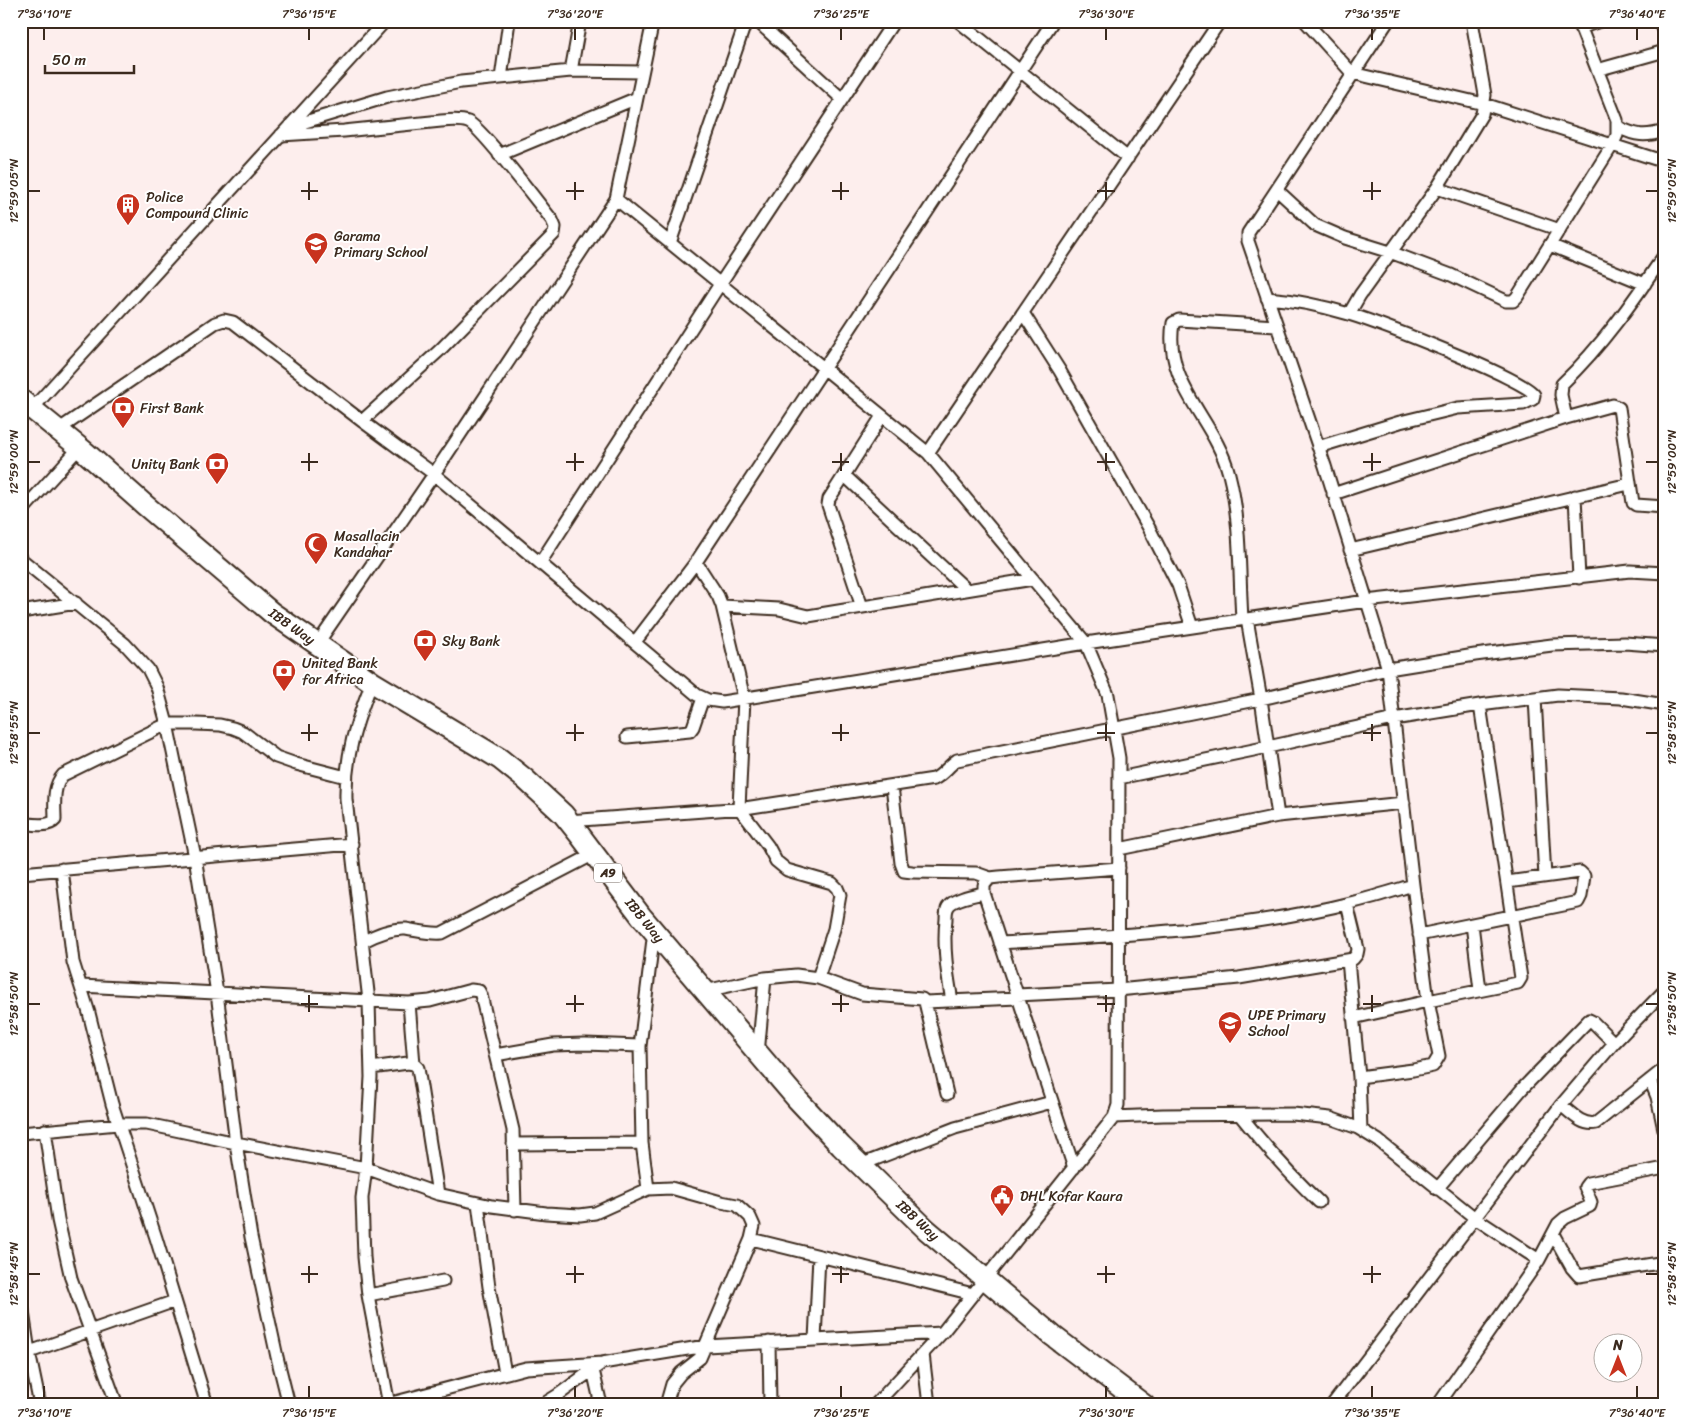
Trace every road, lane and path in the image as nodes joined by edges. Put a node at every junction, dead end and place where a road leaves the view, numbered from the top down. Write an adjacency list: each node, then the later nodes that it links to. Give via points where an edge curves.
1 (385, 21): 30 (street)
2 (510, 21): 24 (street)
3 (580, 21): 20 (street)
4 (653, 21): 22 (street)
5 (746, 21): 39 (street)
6 (757, 21): 26 (street)
7 (894, 21): 26 (street)
8 (958, 21): 21 (street)
9 (1053, 21): 21 (street)
10 (1220, 21): 33 (street)
11 (1305, 21): 23 (street)
12 (1388, 21): 23 (street)
13 (1472, 21): 27 (street)
14 (1600, 21): 16 (street)
15 (1659, 21): 17 (street)
16 (1579, 25): 19 (street)
17 (1665, 34)
18 (1665, 52): 19 (street)
19 (1597, 70): 28 (street)
20 (571, 71): 22 (street); 24 (street)
21 (1020, 71): 33 (street); 49 (street)
22 (642, 72): 25 (street)
23 (1352, 73): 27 (street); 36 (street)
24 (501, 78): 30 (street, via 461,82 387,97 305,122)
25 (637, 98): 32 (street); 37 (street)
26 (842, 99): 43 (street)
27 (1484, 104): 31 (street); 35 (street, via 1482,114)
28 (1618, 127): 29 (street, via 1641,136); 31 (street)
29 (1665, 131)
30 (281, 135): 32 (street, via 457,120 470,122); 50 (street)
31 (1613, 144): 34 (street); 38 (street)
32 (499, 155): 53 (street, via 552,220 554,234 440,350)
33 (1128, 158): 47 (street)
34 (1665, 162)
35 (1437, 188): 38 (street); 41 (street)
36 (1276, 190): 41 (street, via 1315,225); 45 (street, via 1248,233)
37 (616, 199): 39 (street); 58 (street)
38 (1560, 230): 40 (street)
39 (670, 243): 43 (street)
40 (1550, 246): 41 (street, via 1512,301); 44 (street)
41 (1390, 252): 46 (street)
42 (1664, 257): 44 (street)
43 (720, 284): 49 (street); 68 (street)
44 (1645, 284): 51 (street, via 1612,328 1562,384)
45 (1265, 294): 46 (street); 48 (street)
46 (1350, 312): 55 (street, via 1488,369 1534,395 1523,404 1458,408)
47 (1023, 313): 57 (street); 79 (street, via 1060,371 1149,528 1178,585)
48 (1276, 326): 55 (street); 78 (street, via 1179,320 1173,323 1171,333 1175,368 1221,452 1228,472 1234,496)
49 (825, 369): 52 (street); 67 (street)
50 (27, 404): 54 (highway, IBB Way / A9)
51 (1565, 414): 60 (street, via 1607,405 1619,408); 61 (street)
52 (882, 416): 57 (street); 59 (street)
53 (362, 421): 54 (street, via 233,322 224,320 214,323); 58 (street)
54 (58, 430): 56 (highway, IBB Way / A9)
55 (1318, 447): 61 (street)
56 (80, 448): 64 (street); 82 (highway, IBB Way / A9, via 272,613)
57 (928, 453): 71 (street)
58 (434, 474): 68 (street); 82 (street)
59 (844, 475): 72 (street); 76 (street, via 828,505)
60 (1629, 484): 62 (street); 63 (street, via 1633,503)
61 (1333, 494): 65 (street)
62 (1575, 496): 65 (street); 70 (street)
63 (1665, 508)
64 (21, 512)
65 (1350, 550): 73 (street)
66 (21, 559): 74 (street)
67 (696, 562): 75 (street); 80 (street)
68 (540, 563): 80 (street)
69 (1665, 573): 70 (street, via 1630,571)
70 (1579, 578): 73 (street)
71 (1032, 579): 72 (street); 81 (street)
72 (967, 590): 76 (street)
73 (1366, 601): 78 (street); 84 (street)
74 (76, 603): 77 (street); 93 (street, via 125,644 148,669 157,687)
75 (722, 606): 76 (street, via 779,609 808,616); 87 (street)
76 (862, 607)
77 (21, 612)
78 (1245, 619): 79 (street); 89 (street)
79 (1192, 627): 81 (street)
80 (634, 642): 86 (street)
81 (1086, 643): 87 (street); 94 (street, via 1108,695)
82 (318, 644): 85 (highway, IBB Way / A9)
83 (1665, 646): 84 (street, via 1625,643 1552,645)
84 (1388, 669): 89 (street); 92 (street)
85 (372, 682): 97 (street, via 349,750); 103 (highway, IBB Way / A9, via 500,759)
86 (703, 698): 87 (street, via 722,702); 95 (street, via 690,731)
87 (744, 698): 101 (street)
88 (1535, 698): 90 (street); 91 (street, via 1558,695); 112 (street)
89 (1261, 699): 94 (street); 96 (street)
90 (1480, 705): 92 (street); 114 (street)
91 (1665, 705)
92 (1394, 719): 96 (street); 100 (street)
93 (167, 724): 97 (street, via 233,728 276,757); 104 (street, via 63,774 56,788 55,820 52,824); 108 (street)
94 (1114, 730): 98 (street); 99 (street, via 957,760 943,775 934,779)
95 (628, 737)
96 (1268, 747): 98 (street); 102 (street)
97 (346, 777): 105 (street)
98 (1119, 778): 106 (street)
99 (892, 786): 101 (street); 113 (street, via 904,871 976,873)
100 (1404, 803): 102 (street); 115 (street)
101 (739, 808): 103 (street); 127 (street, via 776,861 787,870 832,883 837,888 840,895 834,929)
102 (1278, 816): 106 (street)
103 (568, 820): 107 (highway, IBB Way / A9)
104 (21, 823)
105 (352, 844): 108 (street); 123 (street)
106 (1119, 849): 109 (street)
107 (594, 854): 120 (highway, IBB Way / A9); 123 (street, via 442,933 392,930)
108 (195, 857): 110 (street); 133 (street)
109 (1119, 868): 113 (street); 121 (street)
110 (62, 869): 111 (street); 128 (street, via 73,962)
111 (21, 872)
112 (1545, 877): 114 (street); 118 (street, via 1580,872 1584,876 1580,900)
113 (990, 878): 116 (street, via 984,885)
114 (1507, 882): 118 (street)
115 (1413, 886): 117 (street); 122 (street)
116 (984, 892): 124 (street); 137 (street, via 952,902 948,907 944,932)
117 (1347, 904): 121 (street, via 1230,924); 125 (street, via 1358,949 1353,959)
118 (1512, 915): 119 (street); 130 (street, via 1521,978 1518,983)
119 (1472, 924): 122 (street); 130 (street)
120 (654, 931): 132 (highway, IBB Way / A9); 142 (street)
121 (1119, 935): 124 (street); 129 (street)
122 (1419, 935): 135 (street)
123 (364, 941): 136 (street)
124 (1000, 943): 134 (street)
125 (1348, 960): 129 (street, via 1239,978); 140 (street)
126 (765, 978): 127 (street, via 796,975); 132 (street); 143 (street)
127 (818, 978): 138 (street, via 862,994 918,998)
128 (81, 986): 133 (street); 155 (street)
129 (1118, 990): 134 (street); 154 (street, via 1118,1105)
130 (1480, 990): 135 (street)
131 (1665, 990): 141 (street)
132 (705, 991): 143 (highway, IBB Way / A9)
133 (217, 993): 136 (street); 161 (street)
134 (1018, 996): 137 (street); 151 (street)
135 (1428, 1000): 140 (street); 148 (street, via 1439,1056 1433,1066)
136 (370, 1001): 139 (street); 146 (street)
137 (952, 1001): 138 (street)
138 (925, 1002): 150 (street)
139 (409, 1003): 144 (street, via 479,991); 145 (street)
140 (1353, 1018): 148 (street)
141 (1614, 1043): 152 (street); 168 (street, via 1589,1020 1522,1089)
142 (640, 1046): 144 (street, via 553,1045); 160 (street)
143 (758, 1054): 163 (highway, IBB Way / A9)
144 (496, 1055): 162 (street)
145 (414, 1064): 146 (street); 169 (street, via 418,1068)
146 (371, 1068): 164 (street)
147 (1665, 1068): 149 (street)
148 (1359, 1077): 157 (street)
149 (1650, 1080): 152 (street, via 1596,1123 1584,1122); 159 (street, via 1658,1097)
150 (947, 1094)
151 (1052, 1102): 163 (street, via 955,1128); 165 (street)
152 (1561, 1105): 173 (street)
153 (1240, 1115): 154 (street); 157 (street, via 1293,1114 1330,1118); 170 (street, via 1294,1180)
154 (1114, 1117): 165 (street)
155 (118, 1124): 156 (street); 161 (street, via 147,1124); 184 (street)
156 (45, 1130): 158 (street); 185 (street, via 58,1220 71,1278)
157 (1362, 1130): 168 (street)
158 (21, 1132)
159 (1665, 1134)
160 (642, 1142): 162 (street); 167 (street)
161 (236, 1144): 164 (street); 198 (street, via 251,1237)
162 (513, 1144): 172 (street)
163 (860, 1164): 179 (highway, IBB Way / A9, via 927,1230)
164 (366, 1168): 169 (street); 182 (street, via 362,1198)
165 (1074, 1168): 179 (street)
166 (1665, 1168): 174 (street, via 1588,1183 1585,1187 1590,1206 1565,1218)
167 (648, 1189): 172 (street, via 595,1213 580,1216); 175 (street, via 671,1188 737,1204 754,1226)
168 (1437, 1189): 173 (street)
169 (438, 1194): 171 (street)
170 (1319, 1202)
171 (478, 1203): 172 (street); 193 (street)
172 (515, 1210)
173 (1475, 1218): 177 (street); 206 (street)
174 (1554, 1234): 177 (street); 178 (street, via 1579,1276)
175 (751, 1239): 176 (street); 189 (street)
176 (819, 1256): 181 (street); 187 (street)
177 (1538, 1260): 207 (street)
178 (1665, 1262)
179 (985, 1279): 181 (street); 205 (highway, IBB Way / A9)
180 (443, 1281): 182 (street)
181 (973, 1294): 186 (street)
182 (368, 1295): 194 (street)
183 (21, 1298): 190 (street)
184 (175, 1301): 185 (street); 197 (street)
185 (90, 1331): 190 (street); 196 (street)
186 (942, 1333): 187 (street); 191 (street)
187 (815, 1340): 188 (street)
188 (769, 1342): 189 (street); 202 (street)
189 (706, 1346): 192 (street); 201 (street, via 700,1358 672,1384)
190 (25, 1354): 195 (street)
191 (923, 1354): 203 (street); 204 (street)
192 (598, 1367): 193 (street, via 526,1368); 199 (street); 200 (street)
193 (505, 1373): 194 (street)
194 (387, 1404)
195 (40, 1405)
196 (117, 1405)
197 (207, 1405)
198 (289, 1405)
199 (542, 1405)
200 (601, 1405)
201 (666, 1405)
202 (770, 1405)
203 (875, 1405)
204 (929, 1405)
205 (1144, 1405)
206 (1332, 1405)
207 (1438, 1405)

